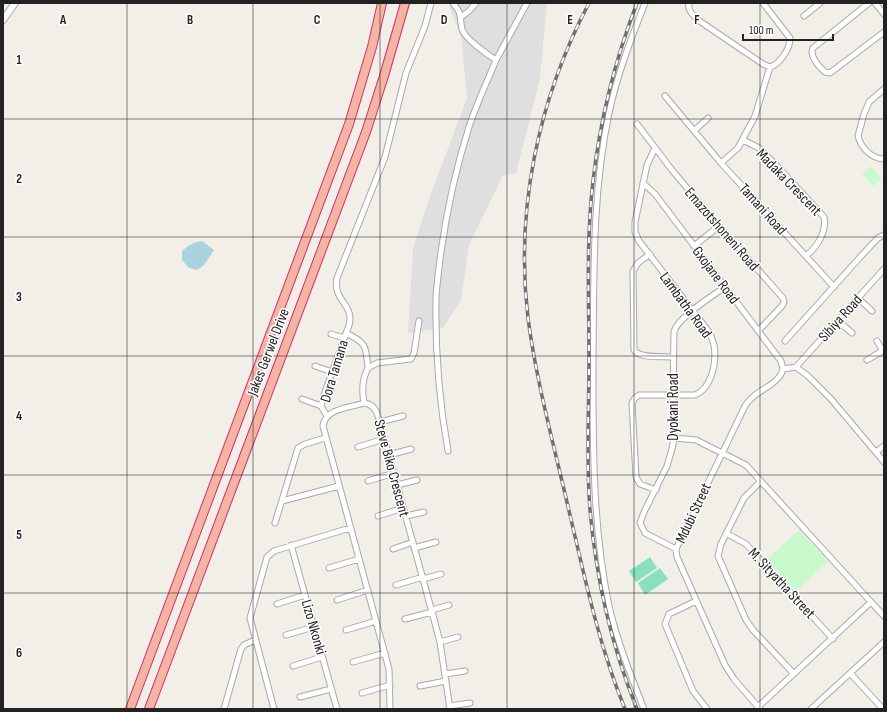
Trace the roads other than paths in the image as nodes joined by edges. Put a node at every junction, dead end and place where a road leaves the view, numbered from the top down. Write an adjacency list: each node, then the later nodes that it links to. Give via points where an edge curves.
1 (15, 3): 17 (street)
2 (382, 3): 137 (highway, Jakes Gerwel Drive, via 349,124)
3 (405, 3): 138 (highway, Jakes Gerwel Drive, via 366,132)
4 (431, 3): 47 (street, via 425,26 406,73 385,157 337,278 338,296 350,317)
5 (453, 3): 16 (street)
6 (476, 3): 16 (street)
7 (527, 3): 19 (street)
8 (645, 3): 143 (street, via 628,46 610,108 599,169 593,254 593,470 603,574 619,640)
9 (689, 3): 20 (street, via 690,10 698,20)
10 (763, 3): 20 (street, via 790,38 779,62)
11 (820, 3): 15 (street)
12 (870, 3): 18 (street, via 812,50 812,55 827,74)
13 (875, 3): 14 (street)
14 (884, 14)
15 (804, 16)
16 (461, 17): 19 (street, via 461,28 465,36)
17 (3, 20)
18 (884, 32)
19 (496, 60): 71 (street, via 469,126 453,183 440,258 436,296 437,356 440,401)
20 (770, 67): 26 (street, via 758,108)
21 (884, 89): 28 (street, via 869,102 858,136 862,145 875,158)
22 (665, 96): 25 (street, Tamani Road)
23 (708, 118): 25 (street)
24 (637, 124): 27 (street, Emazotshoneni Road)
25 (694, 131): 29 (street, Tamani Road)
26 (742, 140): 29 (street, Madaka Crescent, via 734,152); 35 (street, Madaka Crescent, via 759,148 824,217 826,224 822,236)
27 (655, 148): 30 (street, Lambatha Road, via 647,165); 31 (street, Emazotshoneni Road)
28 (884, 158)
29 (721, 163): 35 (street, Tamani Road)
30 (644, 183): 33 (street, Gxojane Road); 34 (street, Lambatha Road, via 635,227 637,236)
31 (719, 226): 33 (street); 44 (street, Emazotshoneni Road, via 783,298 782,306)
32 (884, 235): 38 (street, via 874,242)
33 (694, 246): 37 (street, Gxojane Road)
34 (650, 254): 40 (street, Lambatha Road); 51 (street, via 638,263 633,271 634,350 641,356)
35 (806, 256): 38 (street, Tamani Road)
36 (884, 269): 39 (street, Sibiya Road)
37 (725, 287): 40 (street, Dyokani Road); 44 (street, Gxojane Road)
38 (834, 287): 48 (street)
39 (858, 298): 41 (street); 43 (street, Sibiya Road)
40 (692, 311): 51 (street, Dyokani Road, via 675,328); 58 (street, Lambatha Road, via 710,332 714,344 714,368 702,392 694,395)
41 (872, 311)
42 (419, 321): 55 (street, via 411,359 377,363)
43 (838, 321): 45 (street); 54 (street, Sibiya Road)
44 (758, 332): 56 (street, Gxojane Road)
45 (852, 333)
46 (331, 334): 47 (street)
47 (345, 336): 55 (street, Dora Tamana, via 353,337 362,343 366,349); 57 (street, Dora Tamana)
48 (785, 341)
49 (877, 341): 50 (street)
50 (883, 350): 52 (street)
51 (673, 357): 58 (street, Dyokani Road)
52 (867, 360)
53 (315, 366): 57 (street)
54 (796, 367): 56 (street); 73 (street, via 808,376)
55 (368, 368): 60 (street, via 363,381)
56 (784, 369): 72 (street, Mdubi Street, via 779,379 756,393 747,402)
57 (332, 372): 61 (street, Dora Tamana)
58 (673, 395): 66 (street, Dyokani Road); 82 (street, Lambatha Road, via 639,395 632,403 636,477 640,484)
59 (302, 399): 61 (street)
60 (364, 403): 62 (street, Steve Biko Crescent); 64 (street, Steve Biko Crescent, via 374,408)
61 (321, 406): 62 (street, Dora Tamana)
62 (327, 416): 65 (street, via 323,422)
63 (403, 416): 64 (street)
64 (380, 422): 67 (street, Steve Biko Crescent)
65 (325, 438): 80 (street); 83 (street, via 298,448)
66 (674, 438): 72 (street, via 696,440); 82 (street, Dyokani Road, via 670,457)
67 (384, 439): 69 (street); 74 (street, Steve Biko Crescent)
68 (884, 446): 73 (street)
69 (358, 447)
70 (411, 449): 74 (street)
71 (448, 451)
72 (722, 452): 79 (street, via 746,465); 95 (street, Mdubi Street)
73 (876, 452): 75 (street)
74 (389, 455): 76 (street, Steve Biko Crescent)
75 (884, 462)
76 (394, 473): 78 (street); 81 (street, Steve Biko Crescent)
77 (417, 480): 81 (street)
78 (368, 481)
79 (761, 481): 90 (street, via 744,498); 105 (street)
80 (339, 486): 83 (street); 89 (street)
81 (397, 486): 84 (street, Steve Biko Crescent)
82 (656, 490): 95 (street, Dyokani Road, via 640,523 649,536)
83 (282, 500): 88 (street)
84 (403, 508): 86 (street); 87 (street, Steve Biko Crescent)
85 (424, 512): 87 (street)
86 (378, 516)
87 (406, 516): 93 (street, Steve Biko Crescent)
88 (275, 522)
89 (350, 528): 92 (street); 96 (street)
90 (726, 533): 116 (street, M. Sityatha Street, via 750,548); 127 (street, via 718,556 744,615 754,630)
91 (436, 542): 93 (street)
92 (291, 545): 102 (street, Lizo Nkonki); 117 (street, via 267,556 250,618)
93 (414, 545): 94 (street); 99 (street, Steve Biko Crescent)
94 (393, 549)
95 (676, 549): 104 (street, Mdubi Street)
96 (359, 560): 97 (street); 101 (street)
97 (329, 568)
98 (441, 574): 99 (street)
99 (423, 578): 100 (street); 108 (street, Steve Biko Crescent)
100 (396, 585)
101 (368, 590): 103 (street); 111 (street)
102 (305, 595): 106 (street); 112 (street, Lizo Nkonki)
103 (337, 600)
104 (696, 601): 136 (street, Mdubi Street, via 729,672); 144 (street, via 669,614 665,624 693,691)
105 (871, 602): 109 (street); 116 (street)
106 (277, 604)
107 (449, 605): 108 (street)
108 (432, 611): 110 (street); 118 (street, Steve Biko Crescent)
109 (884, 616)
110 (405, 620)
111 (376, 621): 113 (street); 120 (street)
112 (314, 627): 114 (street); 121 (street, Lizo Nkonki)
113 (346, 630)
114 (286, 636)
115 (458, 637): 118 (street)
116 (833, 639): 127 (street)
117 (255, 640): 139 (street, via 241,648); 140 (street)
118 (440, 642): 126 (street, Steve Biko Crescent)
119 (884, 642): 125 (street)
120 (385, 653): 122 (street); 129 (street)
121 (322, 657): 123 (street); 131 (street, Lizo Nkonki)
122 (353, 662)
123 (293, 666)
124 (465, 671): 126 (street)
125 (850, 673): 145 (street); 146 (street)
126 (445, 674): 128 (street, Steve Biko Crescent)
127 (794, 674): 136 (street)
128 (446, 681): 130 (street); 135 (street, Steve Biko Crescent)
129 (390, 685): 132 (street); 142 (street)
130 (420, 686)
131 (331, 689): 133 (street); 141 (street, Lizo Nkonki)
132 (362, 693)
133 (300, 697)
134 (470, 703): 135 (street)
135 (450, 707)
136 (759, 708)
137 (130, 709)
138 (149, 709)
139 (224, 709)
140 (274, 709)
141 (337, 709)
142 (390, 709)
143 (644, 709)
144 (706, 709)
145 (812, 709)
146 (883, 709)

